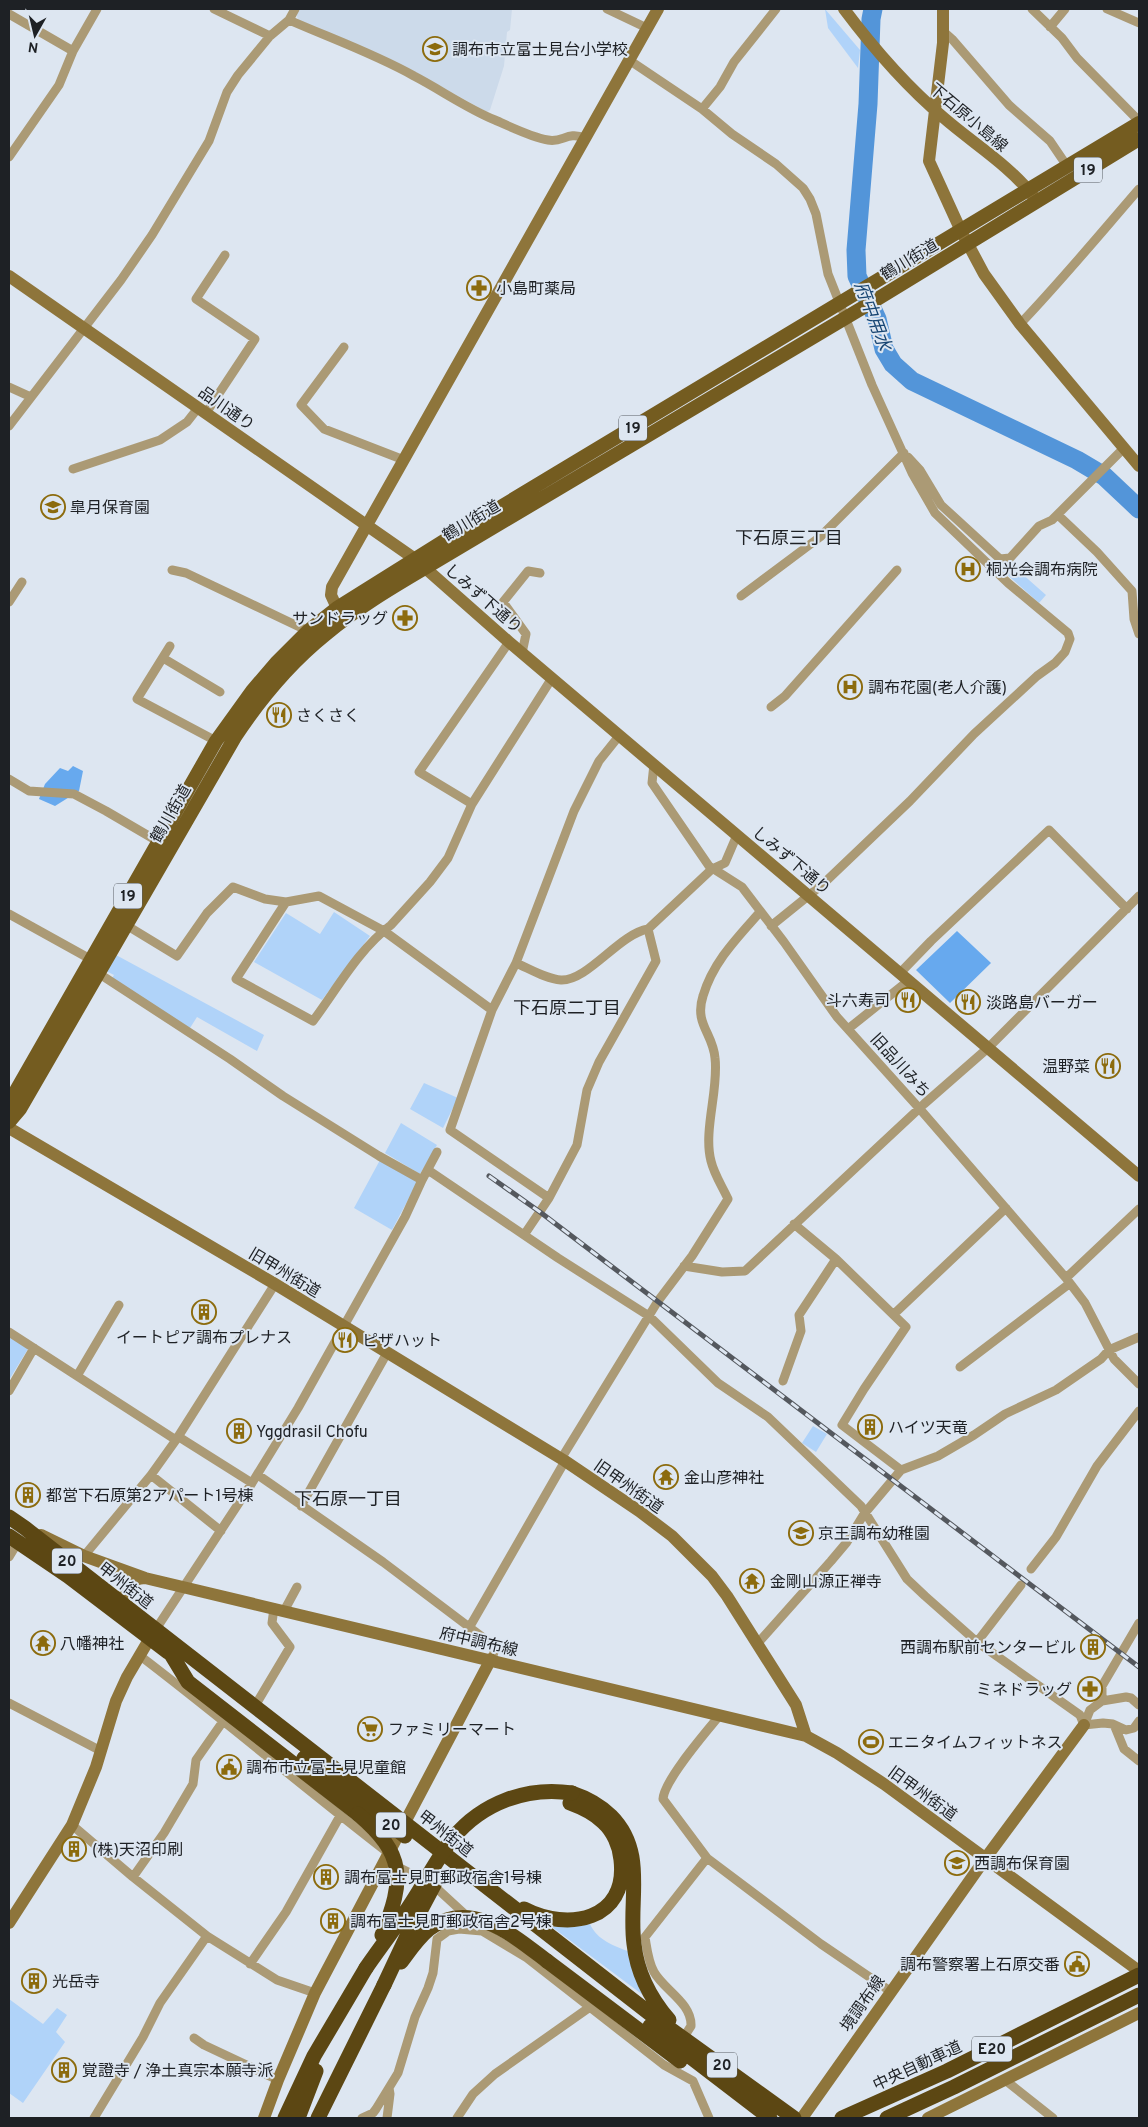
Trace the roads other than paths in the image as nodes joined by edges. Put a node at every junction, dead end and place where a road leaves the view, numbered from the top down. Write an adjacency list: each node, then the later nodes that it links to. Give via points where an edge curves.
1 (214, 9): 18 (street)
2 (295, 9): 13 (street)
3 (607, 9): 16 (street)
4 (658, 9): 16 (street)
5 (776, 9): 21 (street)
6 (844, 9): 22 (street, 下石原小島線, via 881,56)
7 (943, 9): 17 (street)
8 (1032, 9): 15 (street)
9 (1065, 9): 15 (street)
10 (1107, 9): 14 (street)
11 (94, 10): 19 (street)
12 (9, 14): 19 (street)
13 (288, 20): 18 (street); 24 (street, via 414,75 494,120 548,140 576,135)
14 (1139, 23)
15 (1050, 26): 23 (street)
16 (647, 28): 20 (street)
17 (943, 31): 22 (street); 27 (street, via 1009,105 1050,141)
18 (270, 36): 38 (street, via 227,92 209,141 152,235)
19 (73, 51): 26 (street, via 60,85)
20 (629, 60): 21 (street); 24 (street)
21 (702, 109): 35 (street, via 803,188 816,214 828,274)
22 (934, 110): 29 (street, 下石原小島線); 31 (street, via 929,161)
23 (1139, 122): 27 (main road, 鶴川街道 / 19)
24 (585, 138): 46 (street)
25 (1139, 139): 30 (main road, 鶴川街道 / 19)
26 (9, 157)
27 (1067, 166): 29 (main road, 鶴川街道 / 19)
28 (1139, 188): 37 (street, via 1062,280)
29 (1028, 190): 30 (street, 下石原小島線); 31 (main road, 鶴川街道 / 19)
30 (1037, 201): 32 (main road, 鶴川街道 / 19)
31 (960, 230): 32 (street); 35 (main road, 鶴川街道 / 19)
32 (968, 243): 36 (main road, 鶴川街道 / 19); 37 (street, via 984,274)
33 (225, 255): 42 (street, via 196,299 256,339)
34 (9, 276): 38 (street, 品川通り)
35 (845, 300): 36 (street); 51 (main road, 鶴川街道 / 19)
36 (849, 315): 45 (street, via 872,385); 51 (main road, 鶴川街道 / 19)
37 (1020, 324): 44 (street)
38 (83, 328): 41 (street); 42 (street, 品川通り)
39 (344, 347): 46 (street, via 300,405 324,429)
40 (9, 387): 41 (street)
41 (31, 397): 43 (street)
42 (202, 410): 48 (street, via 160,440); 50 (street, 品川通り)
43 (9, 426)
44 (1124, 448): 47 (street); 49 (street)
45 (904, 453): 49 (street, via 920,470 941,505 1000,559 1010,558 1039,526); 56 (street, via 820,537); 76 (street, via 935,513 1008,583 1068,633 1070,639 1065,652 1055,663 974,734)
46 (404, 460): 50 (street)
47 (1139, 466)
48 (73, 469)
49 (1058, 515): 60 (street, via 1132,591 1134,619)
50 (366, 525): 51 (street, 品川通り); 58 (street, via 332,587 331,595)
51 (420, 563): 58 (main road, 鶴川街道 / 19); 61 (street, しみず下通り); 82 (main road, 鶴川街道 / 19, via 326,634 292,665 262,700 222,757)
52 (172, 570): 59 (street, via 186,573)
53 (897, 570): 67 (street)
54 (540, 573): 63 (street, via 528,571 503,602 526,634)
55 (22, 582): 57 (street)
56 (741, 596)
57 (9, 602)
58 (337, 608): 59 (main road, 鶴川街道 / 19)
59 (308, 631): 69 (main road, 鶴川街道 / 19, via 260,681)
60 (1139, 634)
61 (509, 642): 63 (street, しみず下通り); 72 (street, via 419,772)
62 (170, 646): 64 (street)
63 (522, 652): 65 (street, しみず下通り)
64 (162, 658): 66 (street); 69 (street, via 137,699)
65 (552, 678): 68 (street, しみず下通り); 72 (street)
66 (220, 692)
67 (771, 707)
68 (620, 736): 70 (street, しみず下通り); 87 (street, via 599,761 574,811)
69 (216, 741): 74 (main road, 鶴川街道 / 19)
70 (654, 764): 73 (street, しみず下通り); 75 (street, 旧品川みち, via 652,783)
71 (9, 779): 74 (street, via 29,791 74,794)
72 (472, 804): 85 (street, via 448,858)
73 (737, 835): 75 (street, via 726,862); 76 (street, しみず下通り)
74 (159, 842): 86 (main road, 鶴川街道 / 19)
75 (712, 869): 80 (street, 旧品川みち, via 742,887); 84 (street)
76 (809, 896): 83 (street); 89 (street, しみず下通り)
77 (1139, 896): 79 (street)
78 (286, 902): 82 (street, via 265,899 233,887 207,913 177,956); 85 (street, via 319,896); 85 (street, via 236,978 312,1021)
79 (1127, 909): 89 (street, via 1049,830 931,941); 92 (street)
80 (760, 912): 83 (street, 旧品川みち); 107 (street, via 722,955 703,994 700,1020 712,1044 716,1067 710,1160 728,1199)
81 (9, 914): 86 (street)
82 (126, 925): 88 (main road, 鶴川街道 / 19)
83 (772, 926): 91 (street, 旧品川みち, via 829,1008)
84 (648, 930): 87 (street, via 640,930 628,937 599,961 569,979 550,978); 101 (street, via 656,961 599,1062 587,1090 577,1145)
85 (384, 931): 90 (street)
86 (92, 960): 93 (main road, 鶴川街道 / 19)
87 (516, 964): 90 (street)
88 (98, 974): 95 (main road, 鶴川街道 / 19, via 20,1109); 100 (street, via 283,1096)
89 (904, 977): 91 (street); 92 (street, しみず下通り)
90 (492, 1010): 101 (street, via 450,1130)
91 (848, 1029): 94 (street, 旧品川みち)
92 (988, 1048): 94 (street); 99 (street, しみず下通り)
93 (9, 1103)
94 (919, 1108): 102 (street, 旧品川みち); 104 (street)
95 (9, 1122)
96 (9, 1128): 109 (street, 旧甲州街道)
97 (437, 1152): 98 (street)
98 (428, 1170): 100 (street); 105 (street)
99 (1139, 1176)
100 (422, 1180): 113 (street, via 405,1217)
101 (549, 1198): 105 (street)
102 (1006, 1208): 108 (street, 旧品川みち); 111 (street)
103 (1139, 1210): 108 (street)
104 (794, 1224): 106 (street); 107 (street, via 745,1271 722,1272)
105 (524, 1235): 112 (street)
106 (836, 1258): 111 (street); 121 (street, via 799,1315 801,1331)
107 (684, 1266): 112 (street)
108 (1068, 1281): 117 (street, 旧品川みち, via 1085,1303); 119 (street)
109 (275, 1284): 113 (street, 旧甲州街道); 125 (street)
110 (120, 1305): 120 (street)
111 (894, 1314): 127 (street, via 906,1327 842,1425)
112 (649, 1316): 126 (street); 132 (street, via 718,1383 768,1417 861,1506)
113 (342, 1326): 118 (street, 旧甲州街道); 129 (street)
114 (9, 1332): 116 (street)
115 (1139, 1337): 117 (street)
116 (34, 1348): 120 (street); 123 (street)
117 (1109, 1350): 122 (street, 旧品川みち); 127 (street, via 1056,1390 1004,1414 938,1456)
118 (387, 1353): 126 (street, 旧甲州街道); 131 (street)
119 (960, 1367)
120 (77, 1376): 125 (street)
121 (783, 1380)
122 (1139, 1384)
123 (9, 1391)
124 (1139, 1411): 139 (street, via 1097,1466 1056,1537)
125 (178, 1438): 128 (street); 130 (street)
126 (563, 1460): 147 (street); 150 (street, 旧甲州街道, via 639,1511 684,1547 712,1576)
127 (901, 1470): 132 (street)
128 (151, 1475): 135 (street); 137 (street)
129 (258, 1475): 130 (street); 131 (street)
130 (252, 1483): 135 (street)
131 (301, 1506): 147 (street, via 383,1562)
132 (864, 1514): 149 (street, via 908,1579); 150 (street, via 831,1562)
133 (9, 1517): 134 (highway, 甲州街道 / 20)
134 (25, 1528): 137 (street, 府中調布線); 144 (highway, 甲州街道 / 20)
135 (221, 1531): 142 (street)
136 (13, 1539): 138 (street); 148 (highway, 甲州街道 / 20)
137 (84, 1556): 140 (street, 府中調布線)
138 (9, 1557)
139 (1031, 1569)
140 (145, 1578): 142 (street, 府中調布線); 144 (street, via 135,1578 129,1584)
141 (1021, 1585): 149 (street)
142 (184, 1587): 145 (street, 府中調布線); 148 (street)
143 (298, 1587): 145 (street)
144 (124, 1605): 148 (highway, 甲州街道 / 20)
145 (279, 1610): 153 (street, 府中調布線); 157 (street, via 272,1623 290,1647)
146 (1138, 1625): 154 (street, via 1102,1686)
147 (469, 1628): 153 (street, via 494,1649)
148 (153, 1634): 151 (highway, 甲州街道 / 20); 152 (street); 157 (highway, 甲州街道 / 20)
149 (977, 1642): 163 (street, via 1080,1715)
150 (756, 1644): 165 (street, 旧甲州街道, via 796,1705)
151 (171, 1654): 171 (highway, 甲州街道 / 20); 181 (highway, bridge, via 188,1682 358,1814 390,1848 397,1870 397,1892)
152 (139, 1655): 160 (street); 166 (street, via 116,1701)
153 (491, 1660): 159 (street, 府中調布線); 171 (street)
154 (1102, 1701): 156 (street, via 1126,1697); 158 (street)
155 (9, 1703): 166 (street)
156 (1139, 1705)
157 (255, 1706): 171 (highway, 甲州街道 / 20)
158 (1094, 1707): 162 (street); 163 (street)
159 (720, 1715): 165 (street, 府中調布線); 173 (street, via 700,1738 663,1796)
160 (224, 1720): 169 (street); 176 (street, via 196,1760 193,1784)
161 (1139, 1721): 164 (street, via 1129,1730)
162 (1103, 1723): 163 (street); 164 (street)
163 (1084, 1725): 174 (street, 境調布線)
164 (1115, 1726): 167 (street, via 1124,1749)
165 (806, 1736): 174 (street, 旧甲州街道, via 884,1784)
166 (101, 1752): 170 (street)
167 (1139, 1762)
168 (571, 1798): 175 (highway, via 603,1821 621,1853 620,1885 600,1912 567,1921 537,1915); 181 (highway, bridge, via 544,1791 519,1795 492,1806 470,1822 452,1839); 183 (highway, bridge, via 520,1805 487,1820 468,1836 450,1856 438,1877); 191 (highway, via 588,1798 606,1811 629,1844 634,1869 633,1928 637,1962 660,2011)
169 (340, 1816): 172 (street); 180 (street, via 286,1912)
170 (72, 1825): 176 (street); 177 (street)
171 (402, 1827): 172 (street); 175 (highway, 甲州街道 / 20); 197 (highway, 甲州街道 / 20)
172 (387, 1858): 178 (street, via 432,1884); 185 (street)
173 (707, 1858): 184 (street, via 821,1944); 191 (street, via 645,1937 654,1972 689,2013 691,2026)
174 (985, 1859): 182 (street, 旧甲州街道); 184 (street, 境調布線)
175 (466, 1871): 191 (highway, 甲州街道 / 20)
176 (133, 1877): 179 (street)
177 (9, 1923)
178 (483, 1931): 188 (street, via 527,1958); 195 (street, via 458,1929 439,1936 433,1974 415,2017 398,2073)
179 (207, 1936): 180 (street); 199 (street, via 160,2003)
180 (250, 1964): 185 (street, via 277,1980)
181 (366, 1968): 187 (highway)
182 (1139, 1973): 198 (highway, 中央自動車道 / E20, via 947,2071)
183 (384, 1985): 196 (highway); 197 (highway, bridge, via 419,1938 438,1924 472,1918 497,1925 697,2073)
184 (890, 1991): 211 (street, 境調布線)
185 (315, 1993): 192 (street)
186 (1139, 1995): 194 (highway, E20)
187 (346, 2003): 201 (highway, via 314,2056); 202 (highway)
188 (590, 2007): 207 (street, via 495,2074 473,2094); 208 (street, via 664,2065 693,2081)
189 (1139, 2012): 193 (street)
190 (194, 2038): 192 (street)
191 (685, 2038): 210 (highway, 甲州街道 / 20)
192 (278, 2080): 200 (street)
193 (1005, 2080): 216 (street); 217 (street)
194 (954, 2087): 214 (highway, E20); 215 (highway)
195 (389, 2088): 205 (street, via 373,2112); 206 (street)
196 (330, 2094): 203 (highway); 204 (highway)
197 (743, 2098): 209 (highway, 甲州街道 / 20)
198 (862, 2110): 212 (highway); 213 (highway, 中央自動車道 / E20)
199 (94, 2118)
200 (264, 2118)
201 (285, 2118)
202 (298, 2118)
203 (318, 2118)
204 (326, 2118)
205 (362, 2118)
206 (387, 2118)
207 (457, 2118)
208 (709, 2118)
209 (770, 2118)
210 (794, 2118)
211 (802, 2118)
212 (837, 2118)
213 (842, 2118)
214 (887, 2118)
215 (899, 2118)
216 (928, 2118)
217 (1053, 2118)

